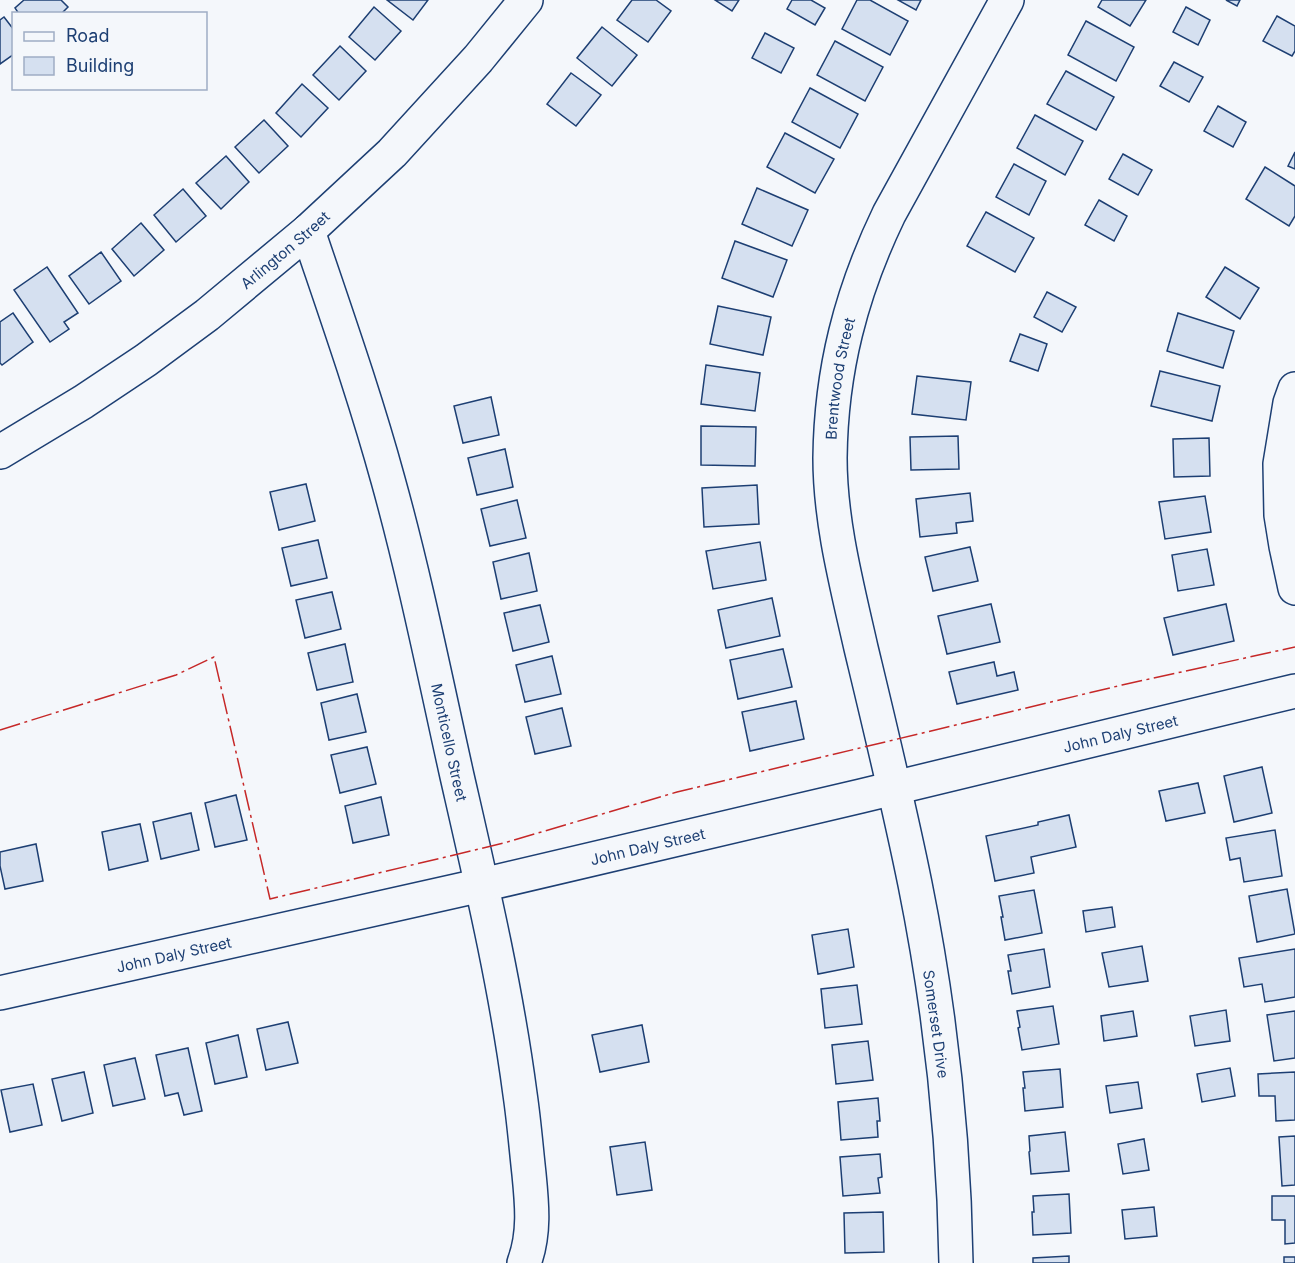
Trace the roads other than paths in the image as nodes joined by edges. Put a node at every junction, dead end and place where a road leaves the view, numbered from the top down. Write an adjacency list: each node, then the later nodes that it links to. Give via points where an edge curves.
1 (526, 0): 3 (street, Arlington Street, via 478,60 392,153)
2 (1006, 0): 8 (street, Brentwood Street, via 872,249 840,352 832,405 832,502 843,568)
3 (309, 231): 5 (street, Arlington Street, via 146,360); 9 (street, Monticello Street, via 388,480)
4 (1295, 389): 6 (street, via 1280,464 1281,515)
5 (0, 452)
6 (1295, 588)
7 (1295, 691): 8 (street, John Daly Street)
8 (895, 788): 9 (street, John Daly Street); 12 (street, Somerset Drive, via 938,1019 949,1124)
9 (482, 885): 10 (street, John Daly Street); 11 (street, Monticello Street, via 506,998 525,1130 533,1215)
10 (0, 993)
11 (524, 1263)
12 (956, 1263)

